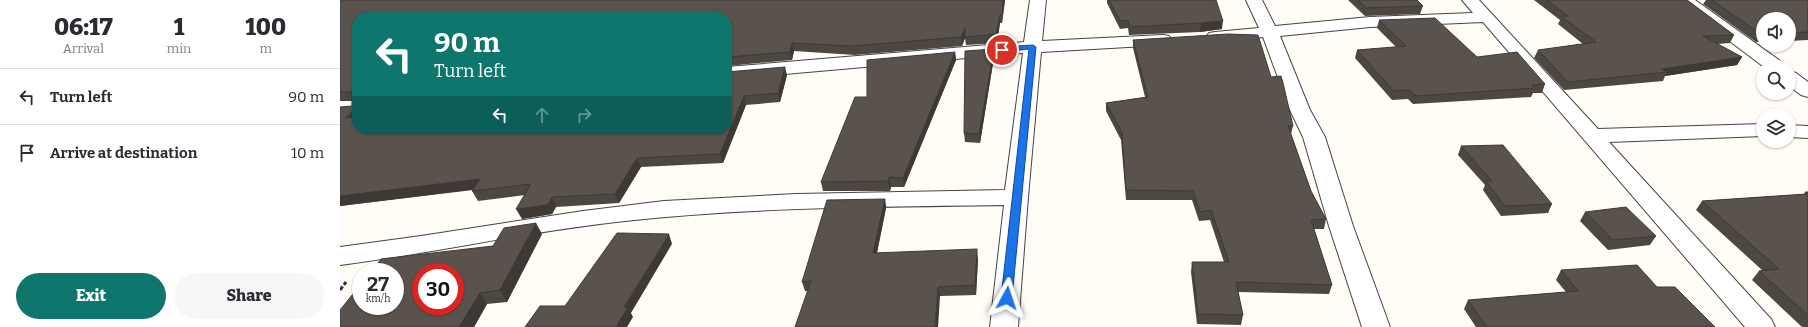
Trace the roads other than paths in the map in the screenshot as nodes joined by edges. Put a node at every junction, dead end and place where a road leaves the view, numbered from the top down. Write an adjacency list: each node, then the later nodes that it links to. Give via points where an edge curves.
1 (1038, 0): 9 (street)
2 (1254, 0): 6 (street)
3 (1470, 0): 5 (street)
4 (1685, 0): 10 (street)
5 (1488, 17): 6 (street, via 1370,22); 17 (street)
6 (1270, 32): 7 (street); 21 (street, via 1300,110 1314,137)
7 (1200, 38)
8 (1176, 39): 9 (street)
9 (1033, 47): 11 (street); 18 (street)
10 (1766, 60)
11 (732, 73)
12 (1796, 83): 13 (street)
13 (1808, 92)
14 (1756, 130): 17 (street)
15 (1796, 131): 16 (street)
16 (1808, 132)
17 (1593, 136): 22 (street)
18 (1016, 197): 19 (street, via 664,209 571,220 399,249); 20 (street)
19 (340, 256)
20 (1004, 327)
21 (1376, 327)
22 (1761, 327)

